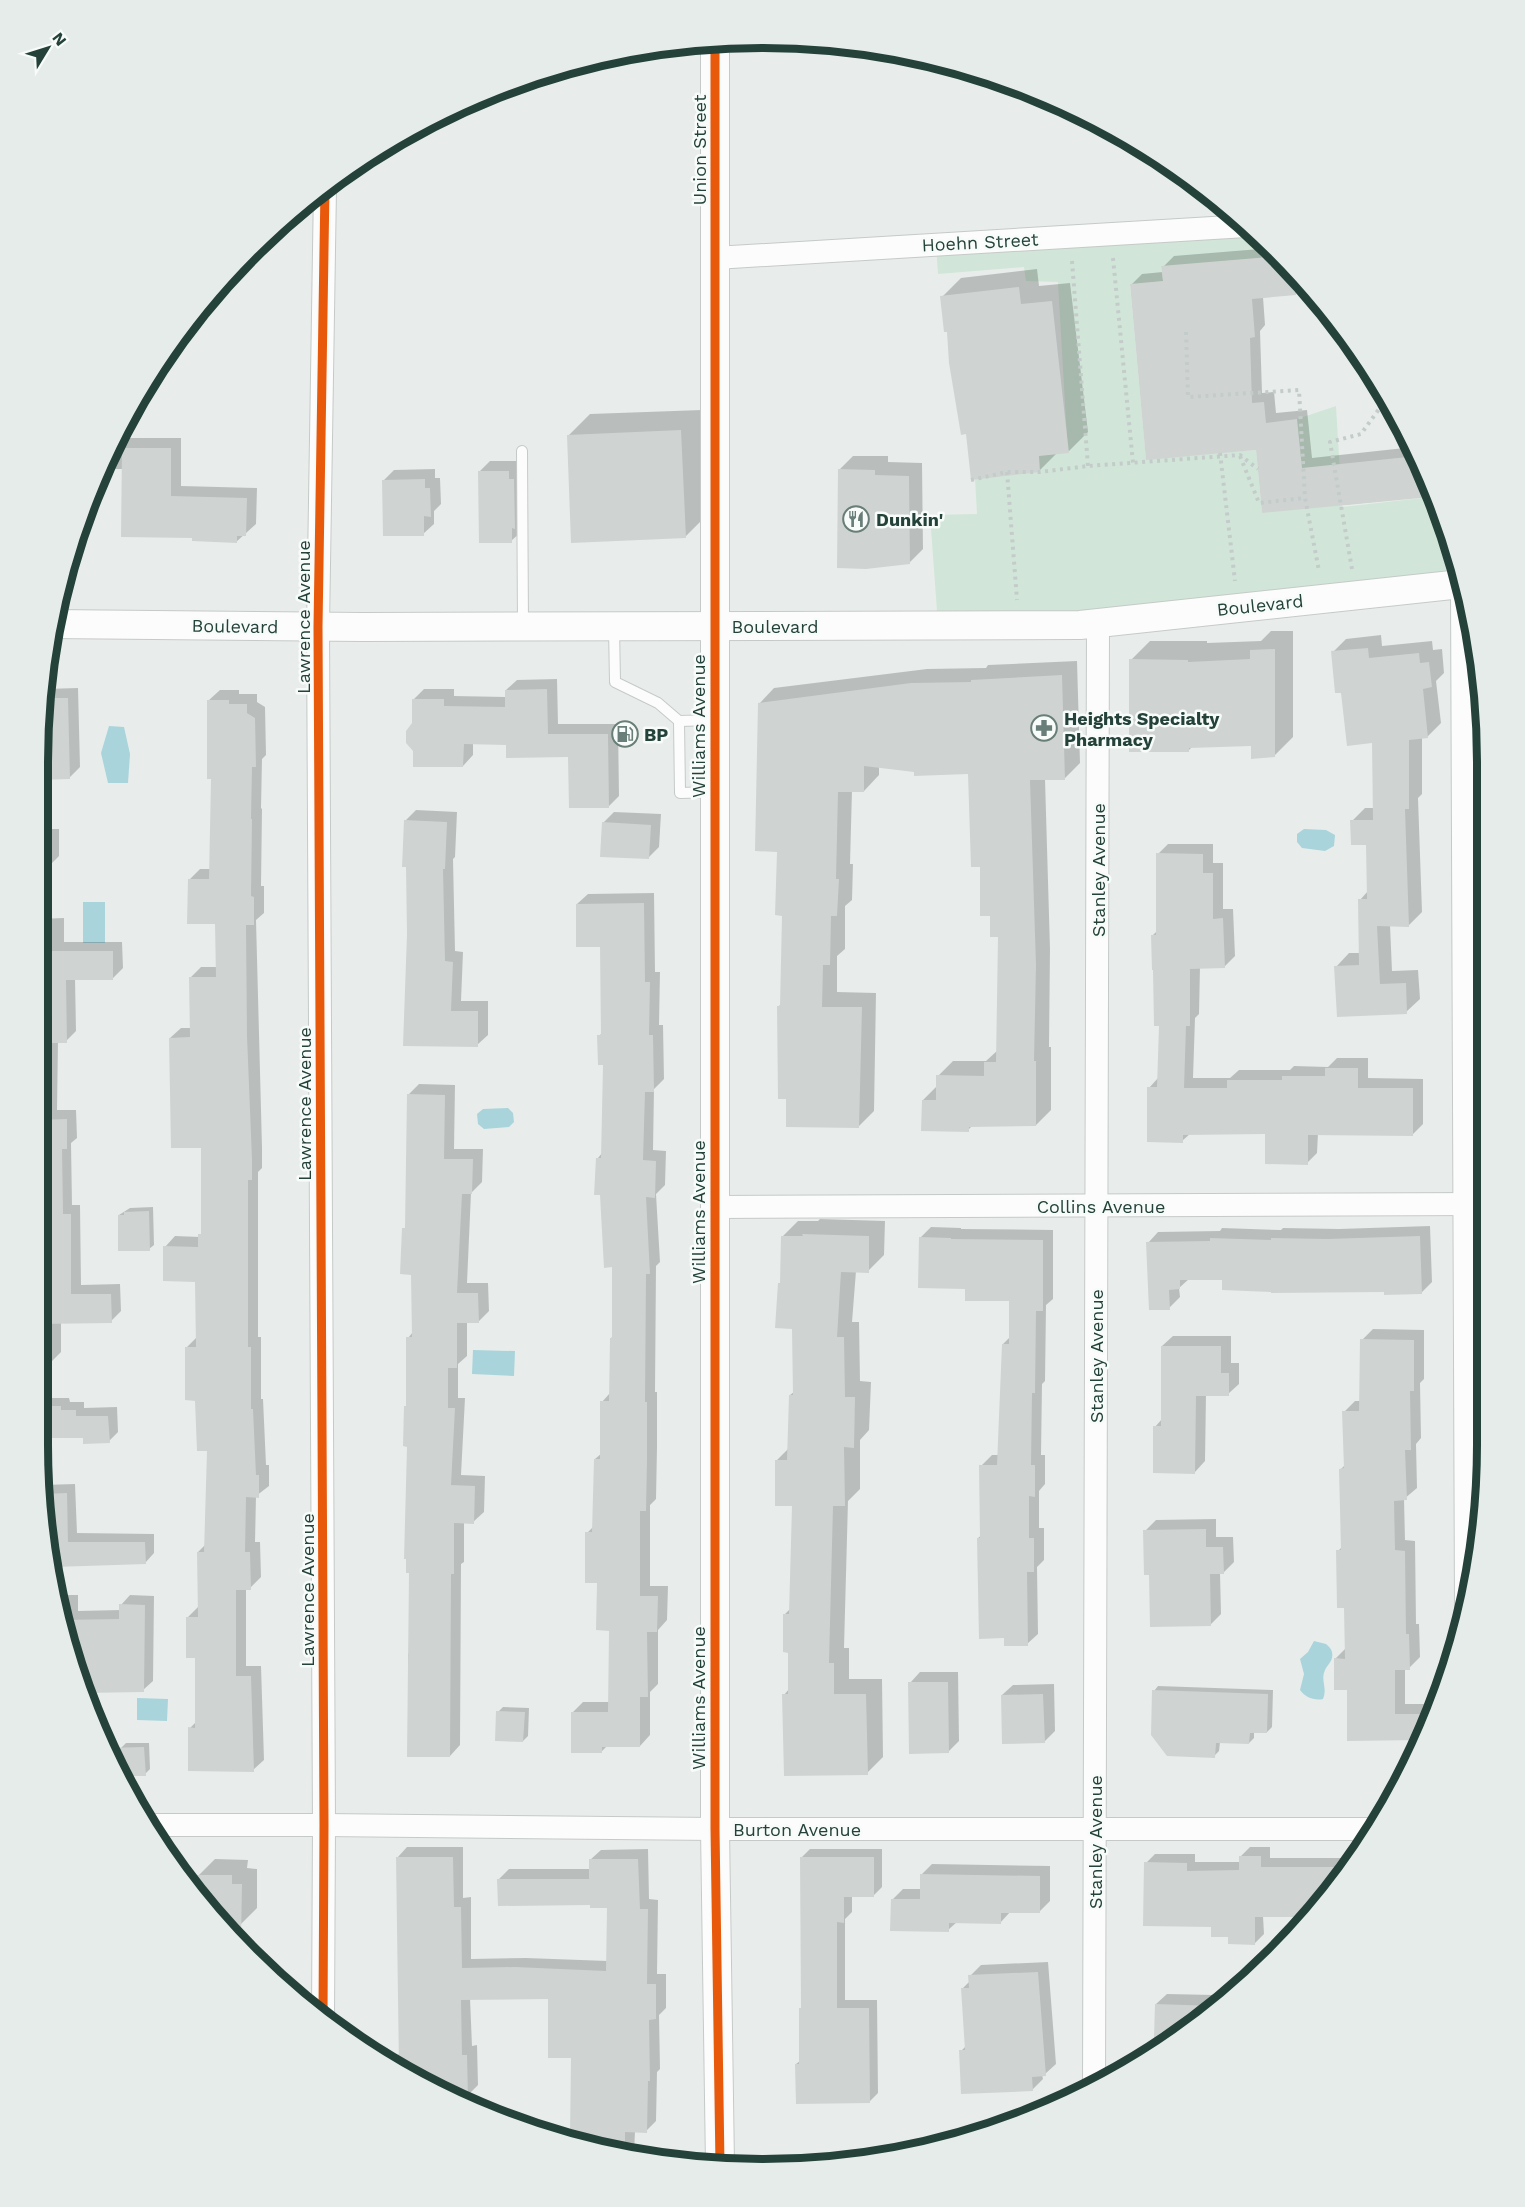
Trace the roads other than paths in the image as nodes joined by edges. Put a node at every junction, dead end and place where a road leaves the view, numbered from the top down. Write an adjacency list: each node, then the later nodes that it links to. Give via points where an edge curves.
1 (715, 50): 4 (street, Union Street)
2 (325, 198): 12 (street, Lawrence Avenue)
3 (1236, 227): 4 (street, Hoehn Street)
4 (715, 258): 11 (street, Williams Avenue)
5 (522, 452): 13 (lane)
6 (1455, 586): 8 (street, Boulevard)
7 (1461, 615): 17 (street)
8 (1098, 623): 11 (street, Boulevard); 19 (street, Stanley Avenue)
9 (62, 624): 12 (street, Boulevard)
10 (614, 626): 11 (street, Boulevard); 13 (street, Boulevard); 14 (lane, via 615,682 658,703)
11 (715, 626): 15 (street, Williams Avenue)
12 (318, 627): 13 (street, Boulevard); 23 (street, Lawrence Avenue)
13 (523, 627)
14 (679, 720): 15 (lane); 16 (lane, via 680,793)
15 (715, 720): 16 (street, Williams Avenue)
16 (715, 792): 20 (street, Williams Avenue)
17 (1464, 1204): 18 (street, Collins Avenue); 19 (street, Collins Avenue); 21 (street)
18 (1477, 1204)
19 (1097, 1206): 20 (street, Collins Avenue); 25 (street, Stanley Avenue)
20 (715, 1207): 24 (street, Williams Avenue)
21 (1466, 1568)
22 (158, 1825): 23 (street, Burton Avenue)
23 (324, 1825): 24 (street, Burton Avenue); 27 (street, Lawrence Avenue)
24 (715, 1829): 25 (street, Burton Avenue); 29 (street, Williams Avenue)
25 (1095, 1829): 26 (street, Burton Avenue); 28 (street, Stanley Avenue)
26 (1364, 1829)
27 (322, 2006)
28 (1094, 2077)
29 (720, 2157)

